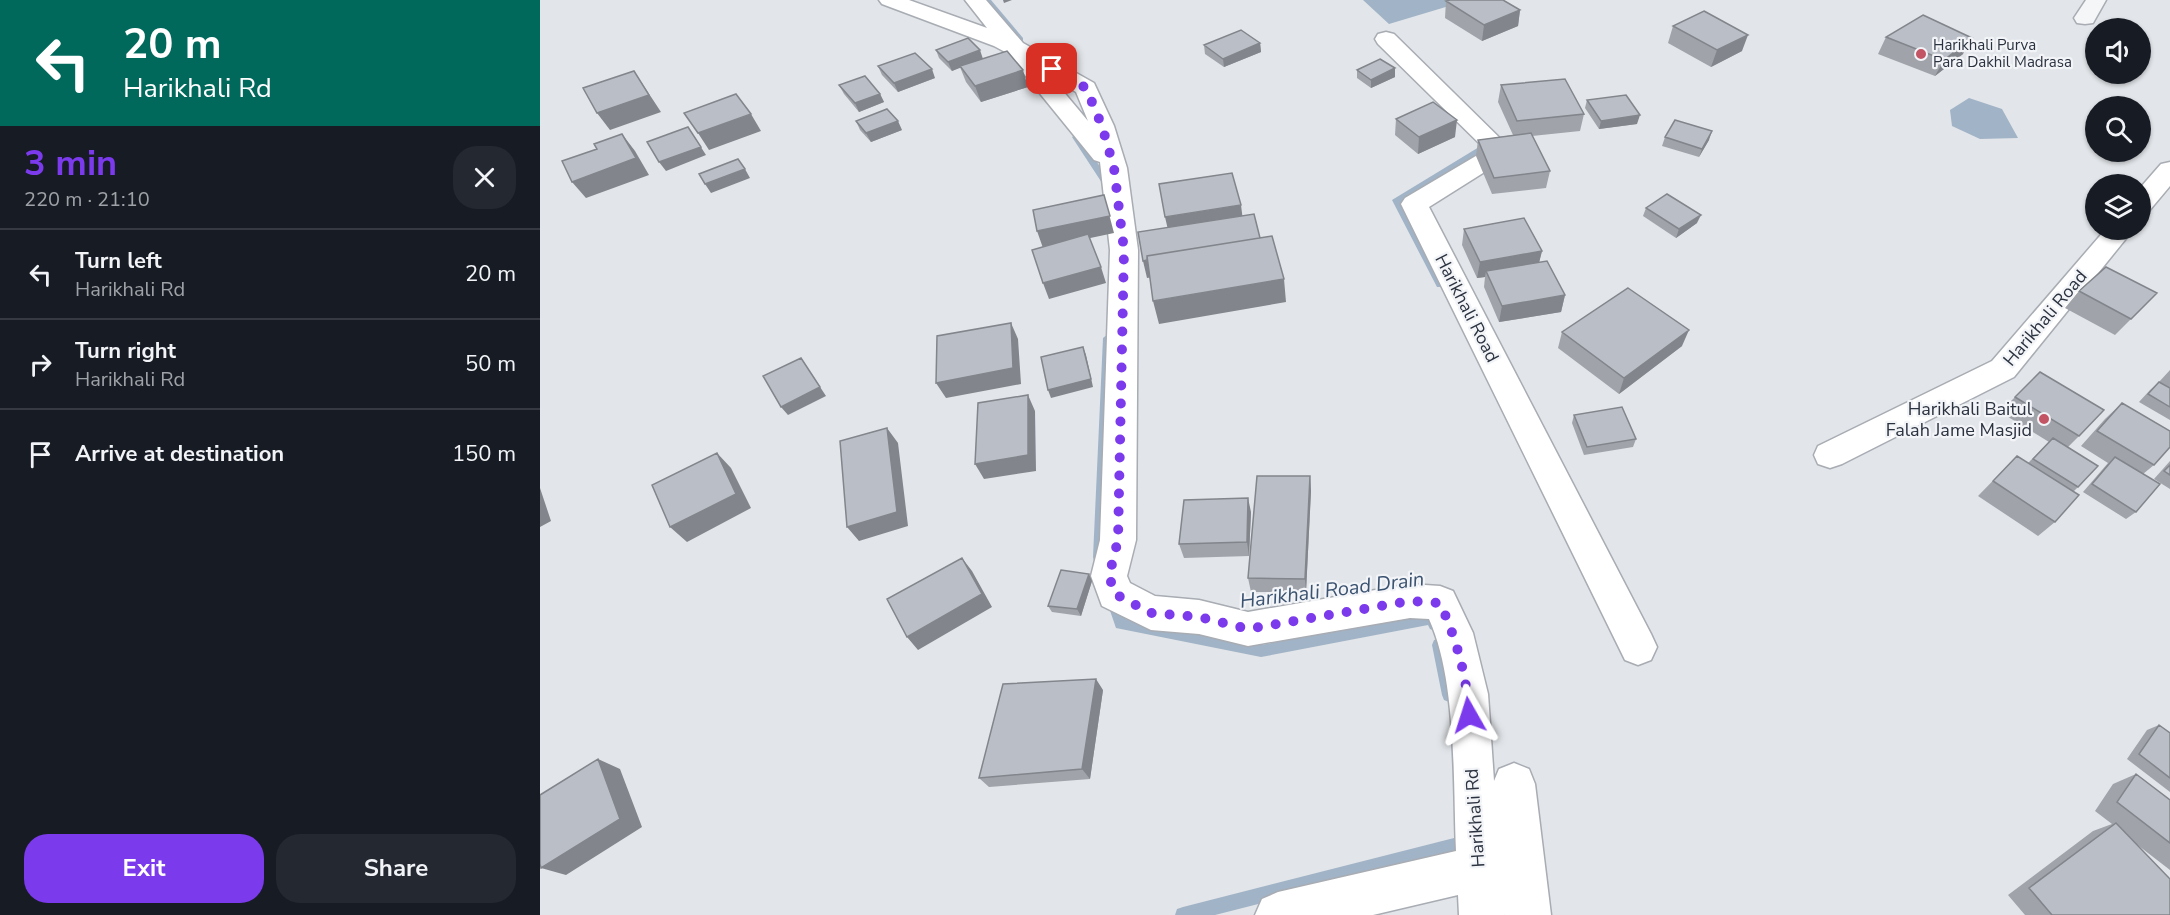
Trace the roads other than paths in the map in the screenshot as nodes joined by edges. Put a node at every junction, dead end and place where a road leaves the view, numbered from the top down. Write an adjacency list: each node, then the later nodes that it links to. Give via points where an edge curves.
1 (889, 0): 4 (street, Harikhali Rd, via 1002,41 1086,88)
2 (975, 0): 4 (street)
3 (1386, 39): 9 (street, Harikhali Road, via 1501,151 1414,204)
4 (1114, 168): 11 (street, Harikhali Rd, via 1124,250 1118,540 1109,576 1115,594 1151,613 1199,617 1248,629 1410,601 1440,603 1454,633 1468,694)
5 (2170, 170): 6 (street)
6 (2151, 192)
7 (2112, 240): 8 (street, Harikhali Road, via 2003,369)
8 (1830, 455)
9 (1638, 646)
10 (1514, 784): 14 (street)
11 (1479, 868): 12 (street); 13 (street, Harikhali Rd)
12 (1278, 915)
13 (1482, 915)
14 (1528, 915)

